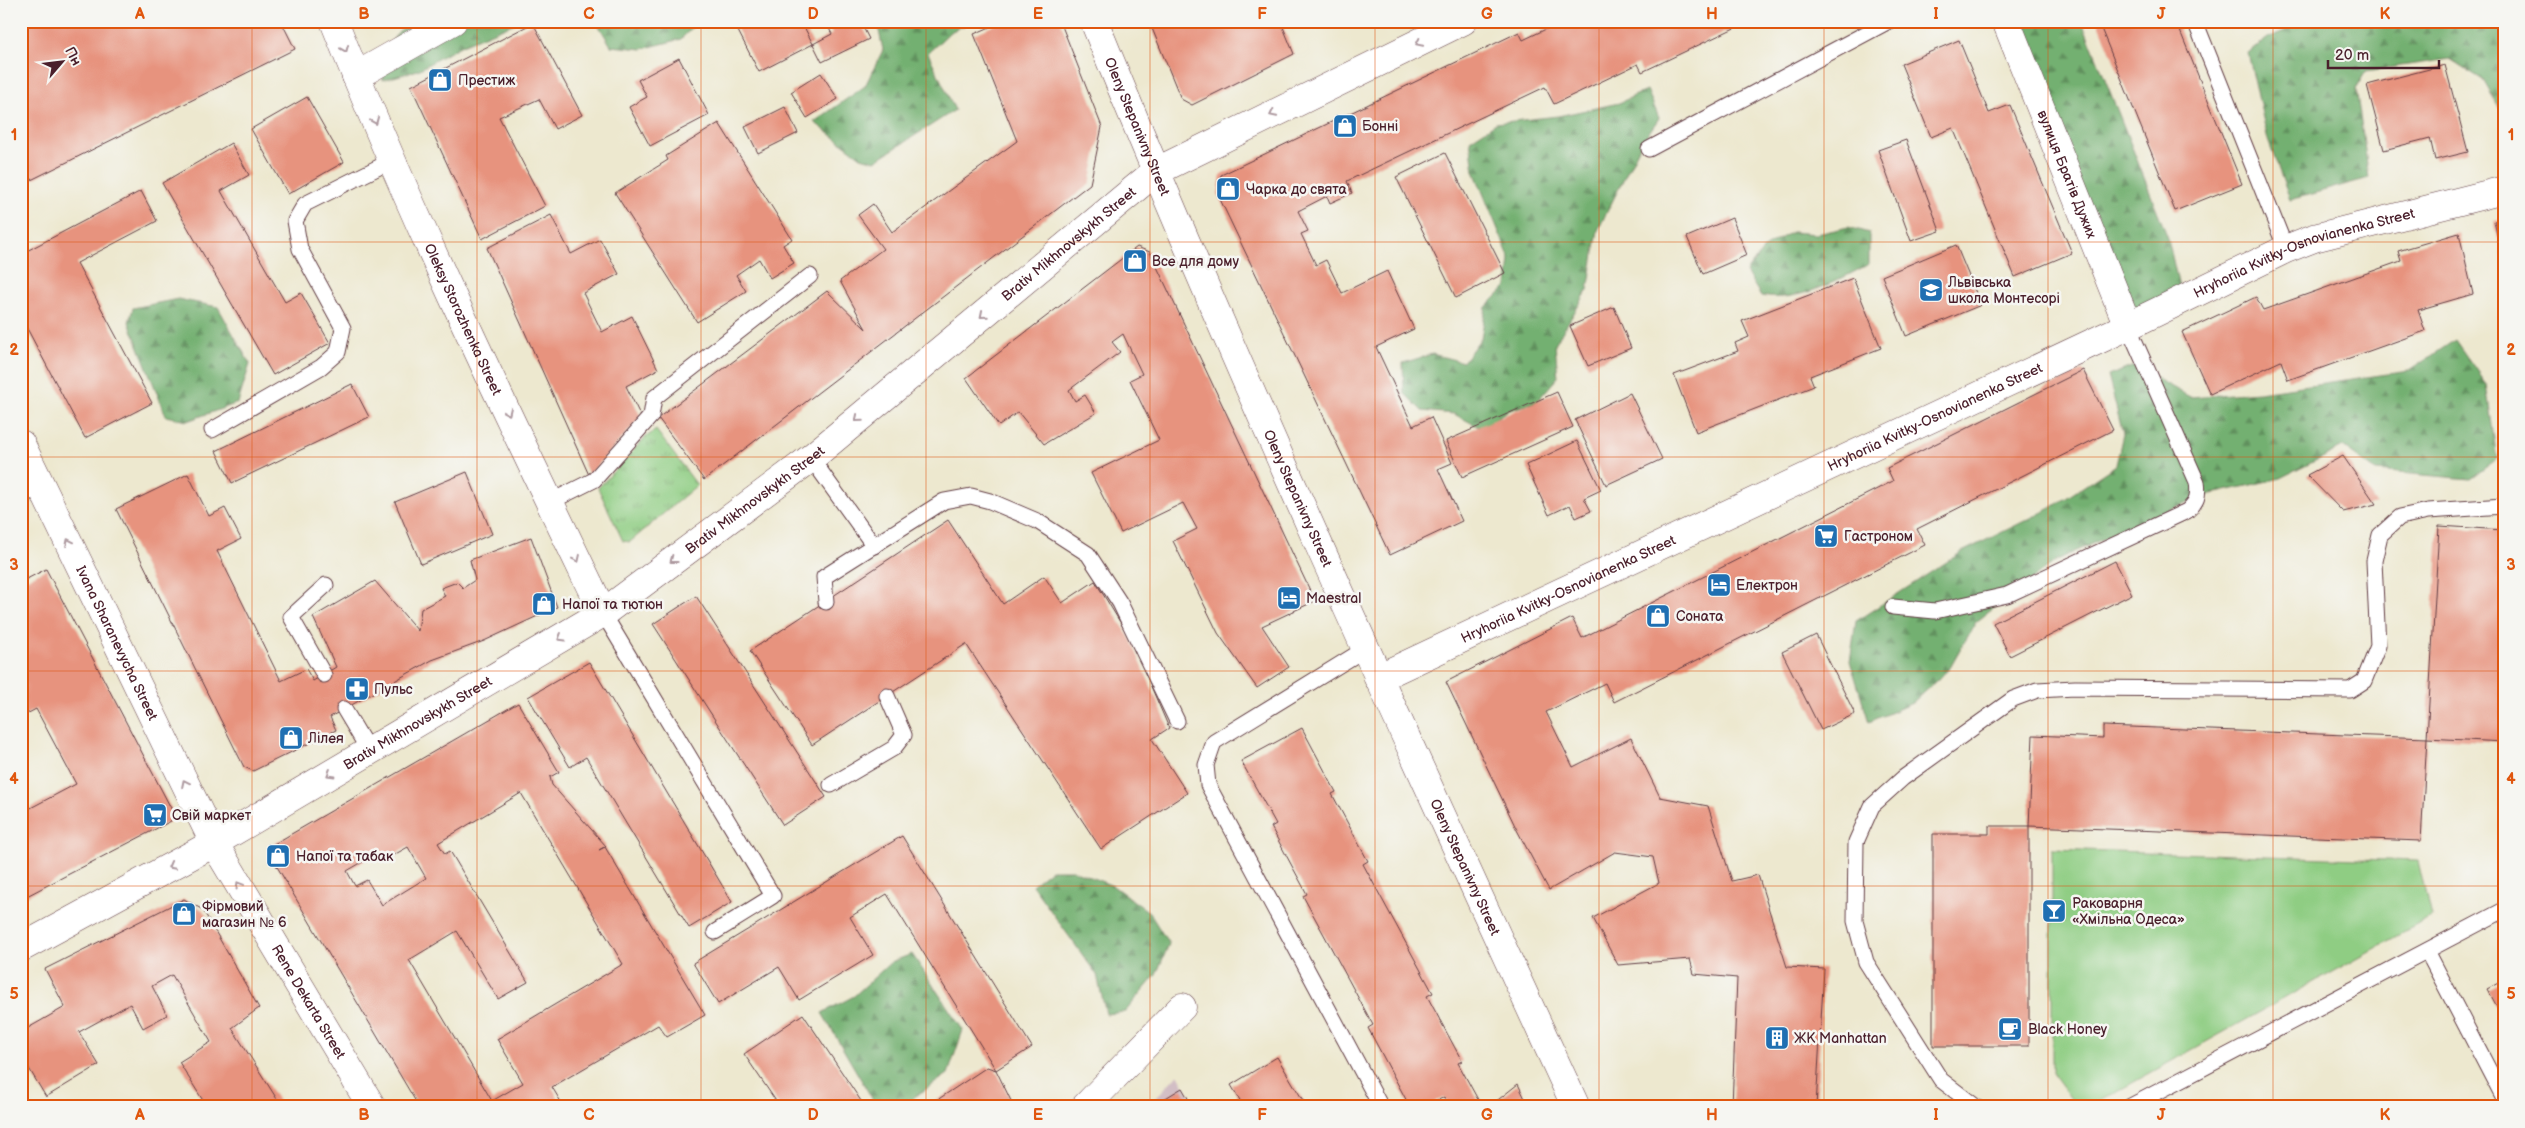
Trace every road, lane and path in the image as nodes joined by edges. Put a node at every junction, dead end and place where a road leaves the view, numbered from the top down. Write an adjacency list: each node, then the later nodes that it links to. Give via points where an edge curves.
1 (334, 21): 8 (street, Oleksy Storozhenka Street, one-way to 8)
2 (453, 21): 8 (street)
3 (1094, 21): 11 (street, Oleny Stepanivny Street)
4 (1889, 21): 9 (lane)
5 (2006, 21): 15 (street, вулиця Братів Дужих)
6 (2195, 21): 13 (lane)
7 (1450, 24): 11 (street, Brativ Mikhnovskykh Street, one-way to 11)
8 (356, 76): 10 (street, Oleksy Storozhenka Street, one-way to 10)
9 (1649, 149)
10 (391, 161): 16 (lane, via 305,204 295,221 300,249 343,328 338,352 322,367); 20 (street, Oleksy Storozhenka Street, one-way to 20)
11 (1155, 172): 18 (street, Brativ Mikhnovskykh Street, one-way to 18); 27 (street, Oleny Stepanivny Street)
12 (2504, 190): 13 (street, Hryhoriia Kvitky-Osnovianenka Street, via 2314,238)
13 (2286, 249): 15 (street, Hryhoriia Kvitky-Osnovianenka Street)
14 (810, 276): 20 (lane, via 654,398 651,416 594,480)
15 (2128, 326): 25 (lane, via 2197,482 2199,493 2195,504 2007,594 1935,611); 29 (street, Hryhoriia Kvitky-Osnovianenka Street)
16 (212, 430)
17 (21, 444): 19 (street, Ivana Sharanevycha Street)
18 (811, 458): 22 (lane); 26 (street, Brativ Mikhnovskykh Street, one-way to 26)
19 (32, 491): 35 (street, Ivana Sharanevycha Street, one-way to 19)
20 (550, 502): 26 (street, Oleksy Storozhenka Street, one-way to 26)
21 (2504, 506): 46 (lane, via 2428,511 2400,517 2380,535 2374,561 2378,646 2364,681 2350,690 2037,690 2013,700 1903,778 1872,806 1856,842 1855,921 1866,962 1941,1080)
22 (874, 546): 24 (lane, via 824,577); 32 (lane, via 944,501 971,496 1036,521 1088,554 1120,602)
23 (326, 585): 28 (lane, via 291,617)
24 (826, 602)
25 (1893, 607)
26 (603, 613): 33 (street, Brativ Mikhnovskykh Street, one-way to 33); 37 (lane, via 773,896)
27 (1365, 649): 29 (street, Oleny Stepanivny Street); 44 (lane, via 1214,742 1206,765 1208,785)
28 (324, 675)
29 (1378, 678): 45 (street, Oleny Stepanivny Street)
30 (887, 696): 34 (lane, via 904,735 894,748)
31 (344, 709): 33 (lane)
32 (1177, 721)
33 (369, 751): 35 (street, Brativ Mikhnovskykh Street, one-way to 35)
34 (831, 785)
35 (214, 843): 38 (street, Brativ Mikhnovskykh Street, one-way to 38); 42 (street, Rene Dekarta Street, one-way to 35)
36 (2504, 910): 39 (lane)
37 (715, 932)
38 (21, 948)
39 (2426, 951): 41 (lane); 47 (lane)
40 (1182, 1007): 43 (street)
41 (2504, 1099)
42 (372, 1107)
43 (1085, 1107)
44 (1381, 1107)
45 (1576, 1107)
46 (1976, 1107)
47 (2129, 1107)

